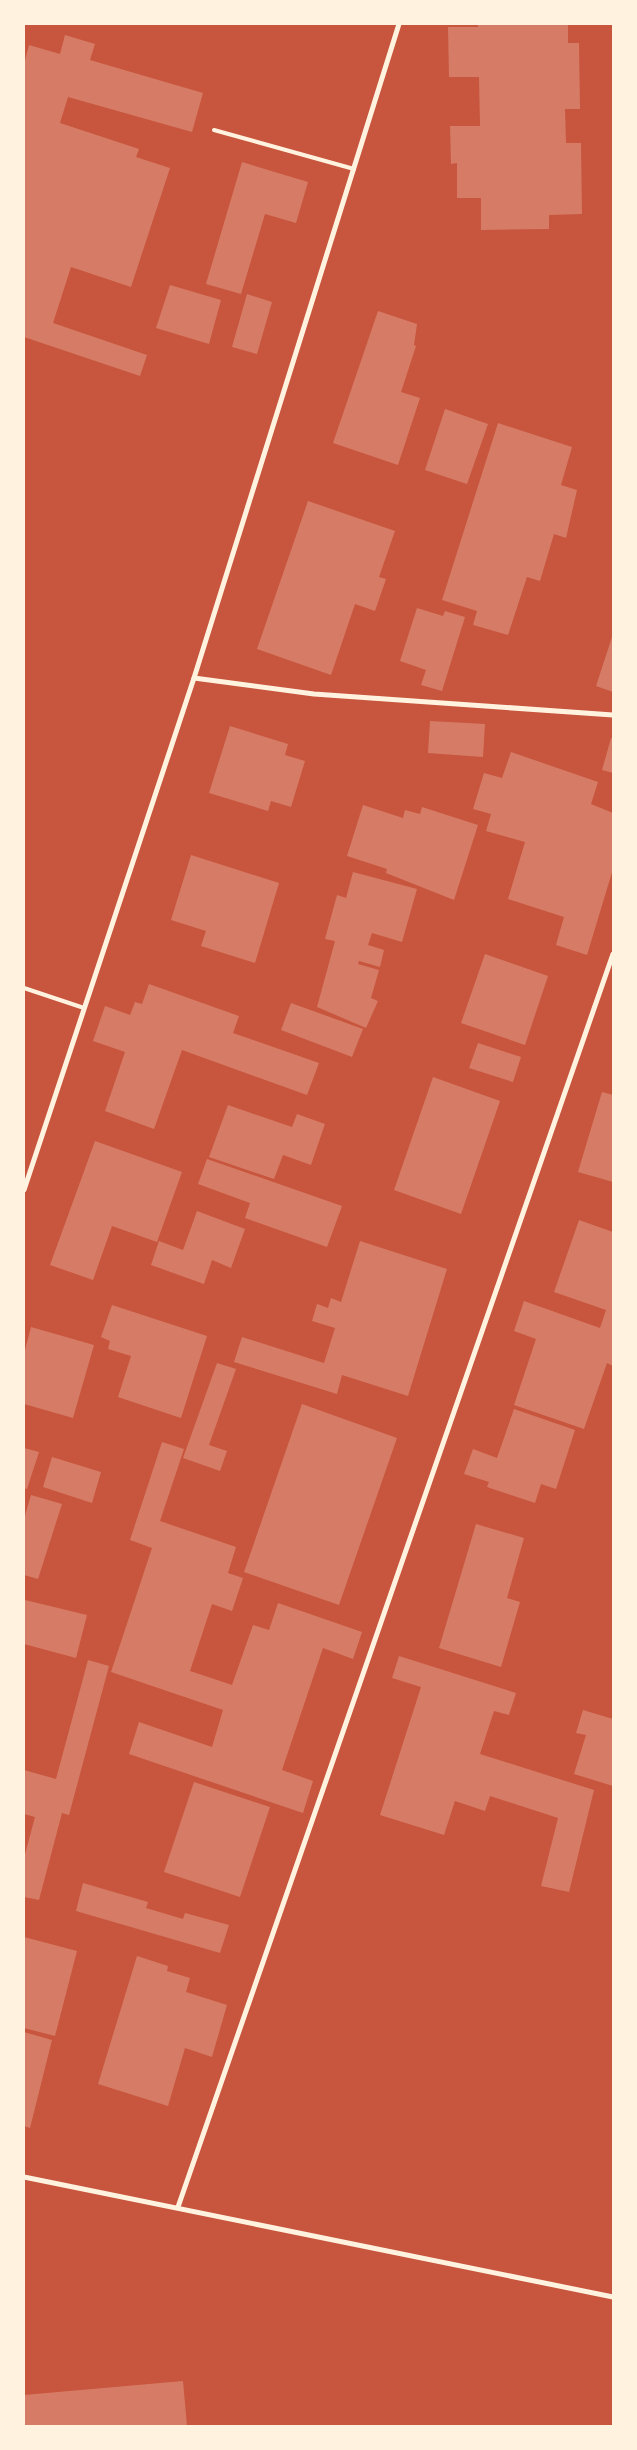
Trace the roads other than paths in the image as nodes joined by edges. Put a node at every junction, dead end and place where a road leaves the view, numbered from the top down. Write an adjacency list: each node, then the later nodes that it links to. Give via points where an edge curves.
1 (399, 24): 3 (street)
2 (214, 130): 3 (lane)
3 (354, 169): 4 (street)
4 (194, 678): 5 (street, via 314,694); 8 (street)
5 (613, 715)
6 (613, 954): 11 (street)
7 (24, 988): 8 (lane)
8 (84, 1008): 9 (street)
9 (24, 1190)
10 (24, 2177): 11 (street)
11 (178, 2207): 12 (street)
12 (613, 2297)

